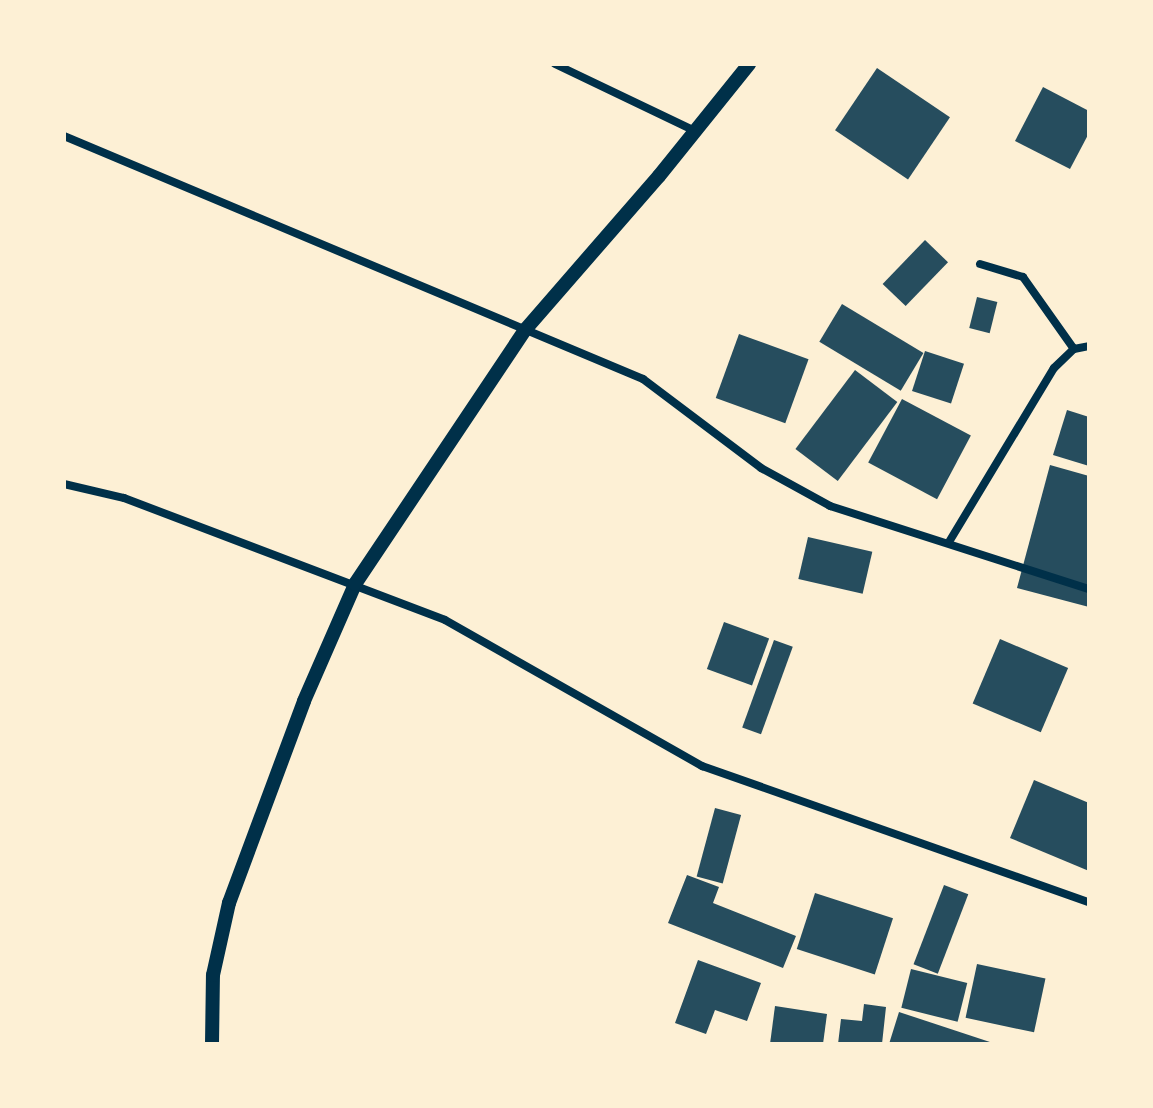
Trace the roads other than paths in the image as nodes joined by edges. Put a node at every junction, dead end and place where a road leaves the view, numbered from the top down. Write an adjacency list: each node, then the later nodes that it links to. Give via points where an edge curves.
1 (555, 64): 3 (street)
2 (749, 64): 3 (street)
3 (695, 131): 6 (street)
4 (64, 136): 6 (street)
5 (980, 264): 8 (street, via 1023,277)
6 (525, 330): 10 (street, via 643,379 761,468 830,506); 11 (street)
7 (1089, 346): 8 (street)
8 (1074, 349): 10 (street, via 1054,368)
9 (64, 484): 11 (street, via 124,498)
10 (949, 542): 12 (street)
11 (355, 584): 13 (street, via 445,620 702,766); 14 (street, via 304,701 229,903 213,975)
12 (1089, 589)
13 (1089, 902)
14 (212, 1044)

